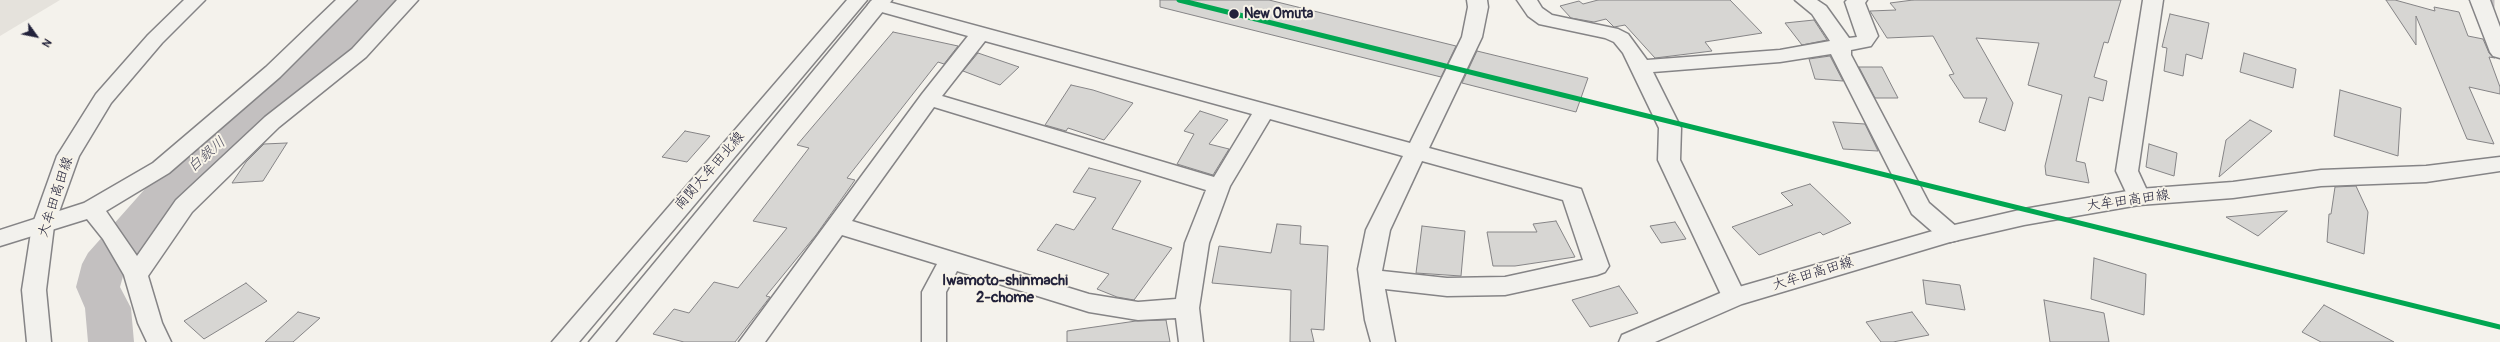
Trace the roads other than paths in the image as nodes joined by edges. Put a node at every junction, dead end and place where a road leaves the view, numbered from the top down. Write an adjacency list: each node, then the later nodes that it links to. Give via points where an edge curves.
1 (196, 0): 24 (street, 大牟田高田線, via 155,39 103,99 68,156)
2 (347, 0): 22 (street, via 273,72 161,168)
3 (408, 0): 28 (street, via 359,53 272,122 184,206)
4 (857, 0): 34 (street, 南関大牟田北線)
5 (1477, 0): 18 (street, via 1472,37)
6 (1528, 0): 15 (street, via 1535,12 1546,20 1611,33 1621,38 1632,51)
7 (1805, 0): 13 (street, via 1819,10 1840,40)
8 (1857, 0): 13 (street, via 1855,2 1868,36 1864,42)
9 (2153, 0): 21 (street, via 2127,170)
10 (2480, 0): 14 (street)
11 (880, 2): 12 (street); 35 (street, 南関大牟田北線)
12 (981, 33): 16 (street); 17 (street)
13 (1840, 46): 15 (street, via 1780,56); 25 (street, via 1841,55 1856,86 1920,208)
14 (2500, 52)
15 (1640, 67): 30 (street, via 1670,128 1669,160)
16 (929, 99): 20 (street); 23 (street)
17 (1266, 110): 18 (street); 20 (street)
18 (1417, 151): 29 (street, via 1378,230 1370,270); 29 (street, via 1573,195 1597,266 1505,286 1447,287)
19 (2500, 164): 21 (street, 大牟田高田線, via 2426,174 2321,178 2233,190)
20 (1219, 186): 31 (street, via 1197,243)
21 (2139, 197): 25 (street, 大牟田高田線, via 2024,217)
22 (92, 209): 24 (street); 28 (street, via 111,233)
23 (838, 225): 27 (street); 36 (street)
24 (43, 226): 26 (street); 32 (street, 大牟田高田線, via 34,290)
25 (1950, 234): 30 (street, 大牟田高田線)
26 (0, 238)
27 (951, 259): 31 (street, via 1089,302 1138,311); 37 (street, via 934,292)
28 (134, 272): 33 (street, via 150,323)
29 (1371, 279): 39 (street)
30 (1734, 297): 40 (street, 大牟田高田線)
31 (1187, 308): 38 (street)
32 (39, 342)
33 (159, 342)
34 (564, 342)
35 (601, 342)
36 (752, 342)
37 (934, 342)
38 (1191, 342)
39 (1383, 342)
40 (1631, 342)

